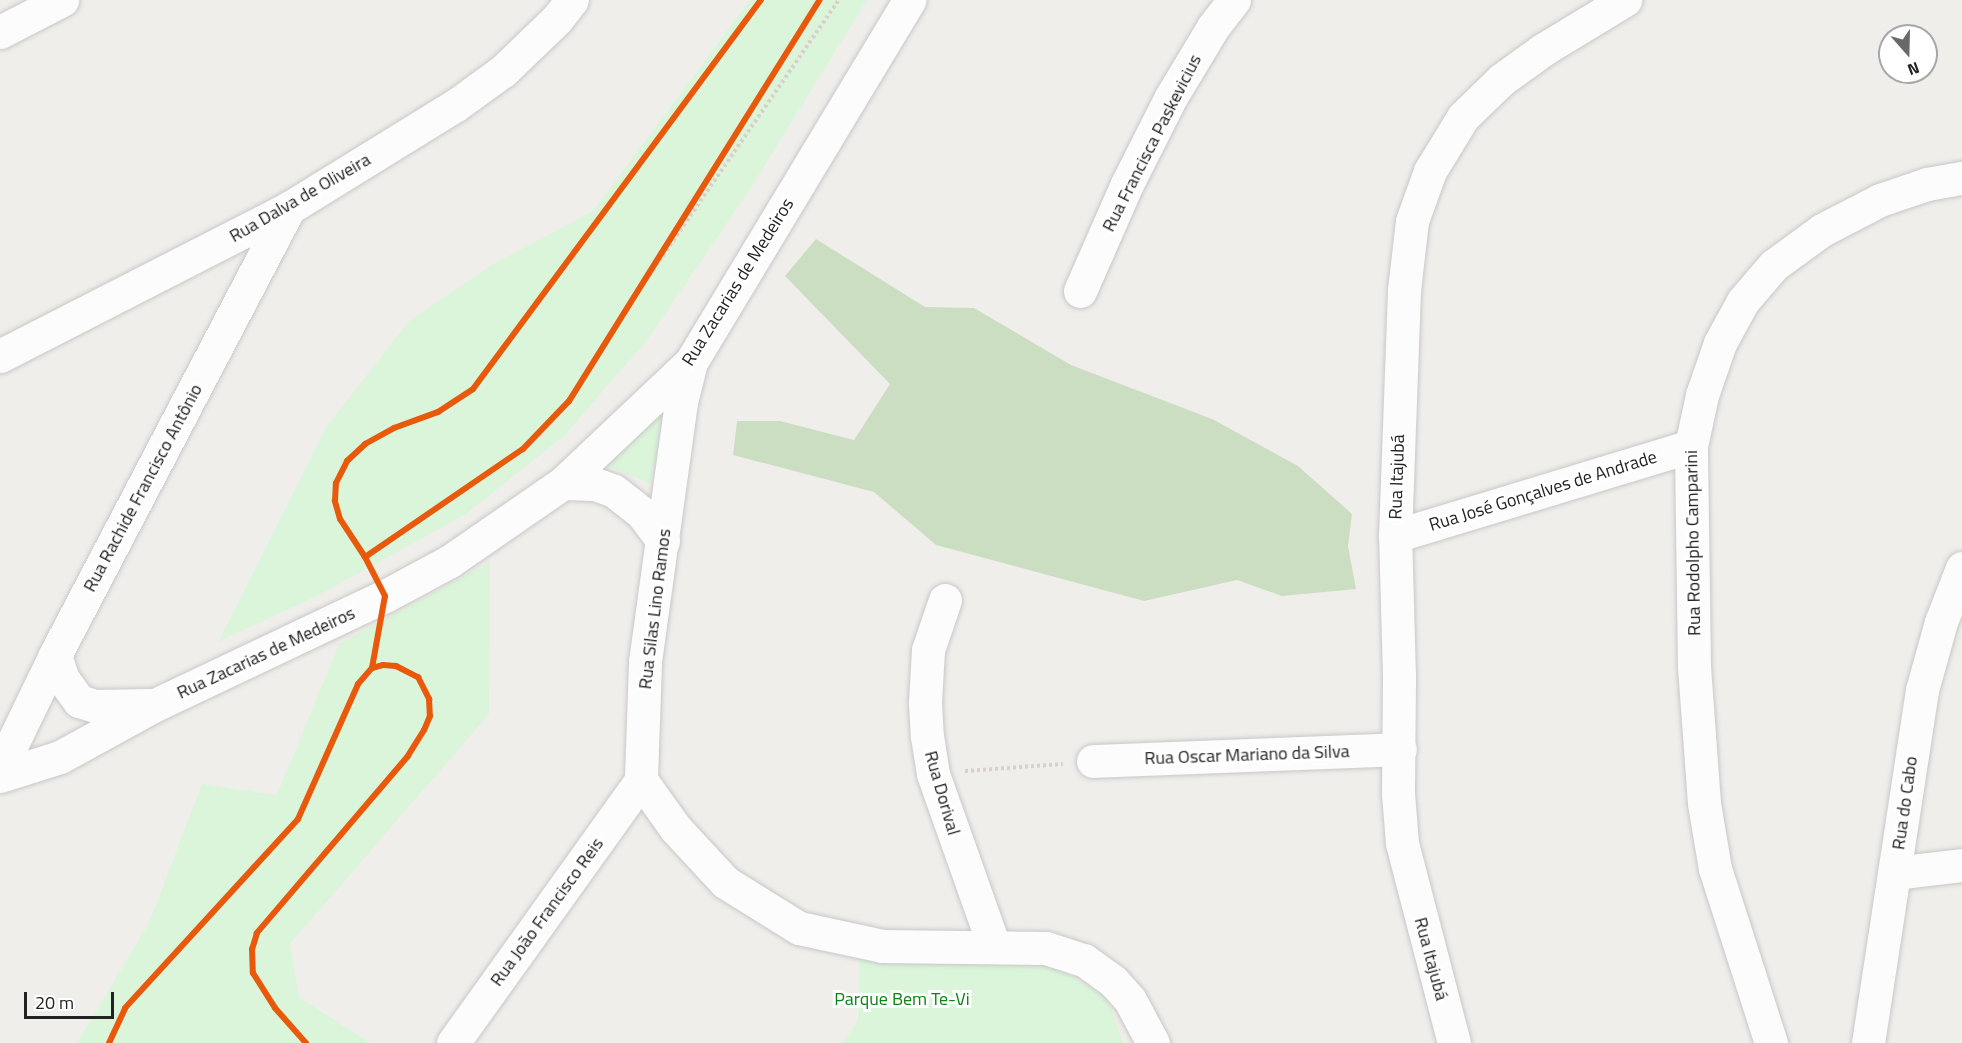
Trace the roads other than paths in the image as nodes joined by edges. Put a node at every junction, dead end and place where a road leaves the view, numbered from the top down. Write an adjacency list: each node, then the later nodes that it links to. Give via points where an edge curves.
1 (62, 0): 6 (street)
2 (572, 0): 8 (street, Rua Dalva de Oliveira, via 502,71 456,105)
3 (909, 0): 11 (street, Rua Zacarias de Medeiros)
4 (1234, 0): 9 (street, Rua Francisca Paskevicius, via 1171,97 1126,184)
5 (1625, 0): 14 (street, Rua Itajubá, via 1501,80 1463,117 1430,171 1412,220 1404,290)
6 (0, 32)
7 (1962, 178): 12 (street, Rua Rodolpho Camparini, via 1927,184 1880,201 1822,230 1774,265 1743,301 1720,343 1702,395)
8 (289, 208): 10 (street, Rua Dalva de Oliveira); 18 (street, Rua Rachide Francisco Antônio)
9 (1080, 291)
10 (0, 356)
11 (691, 362): 13 (street, Rua Zacarias de Medeiros); 15 (street, Rua Silas Lino Ramos, via 681,402)
12 (1691, 446): 14 (street, Rua José Gonçalves de Andrade); 31 (street, Rua Rodolpho Camparini, via 1694,666 1704,803 1715,869)
13 (563, 483): 15 (street, via 595,484 615,491 642,513); 19 (street, Rua Zacarias de Medeiros, via 450,561)
14 (1395, 536): 20 (street, Rua Itajubá)
15 (663, 541): 24 (street, Rua Silas Lino Ramos, via 645,663)
16 (1962, 568): 26 (street, Rua do Cabo, via 1941,622 1922,690)
17 (945, 600): 27 (street, Rua Dorival, via 927,660 925,702 933,774)
18 (55, 655): 19 (street, via 63,679 80,701 95,706); 22 (street, Rua Rachide Francisco Antônio)
19 (155, 705): 23 (street, Rua Zacarias de Medeiros, via 60,757)
20 (1400, 749): 21 (street, Rua Oscar Mariano da Silva); 30 (street, Rua Itajubá, via 1402,843)
21 (1093, 762)
22 (0, 769)
23 (0, 776)
24 (641, 780): 27 (street, via 676,829 725,882 799,928 882,946); 28 (street, Rua João Francisco Reis)
25 (1962, 865): 26 (street)
26 (1895, 873): 32 (street, Rua do Cabo)
27 (994, 946): 29 (street, via 1047,948 1084,960 1113,981 1130,1000)
28 (453, 1043)
29 (1153, 1043)
30 (1454, 1043)
31 (1771, 1043)
32 (1868, 1043)

